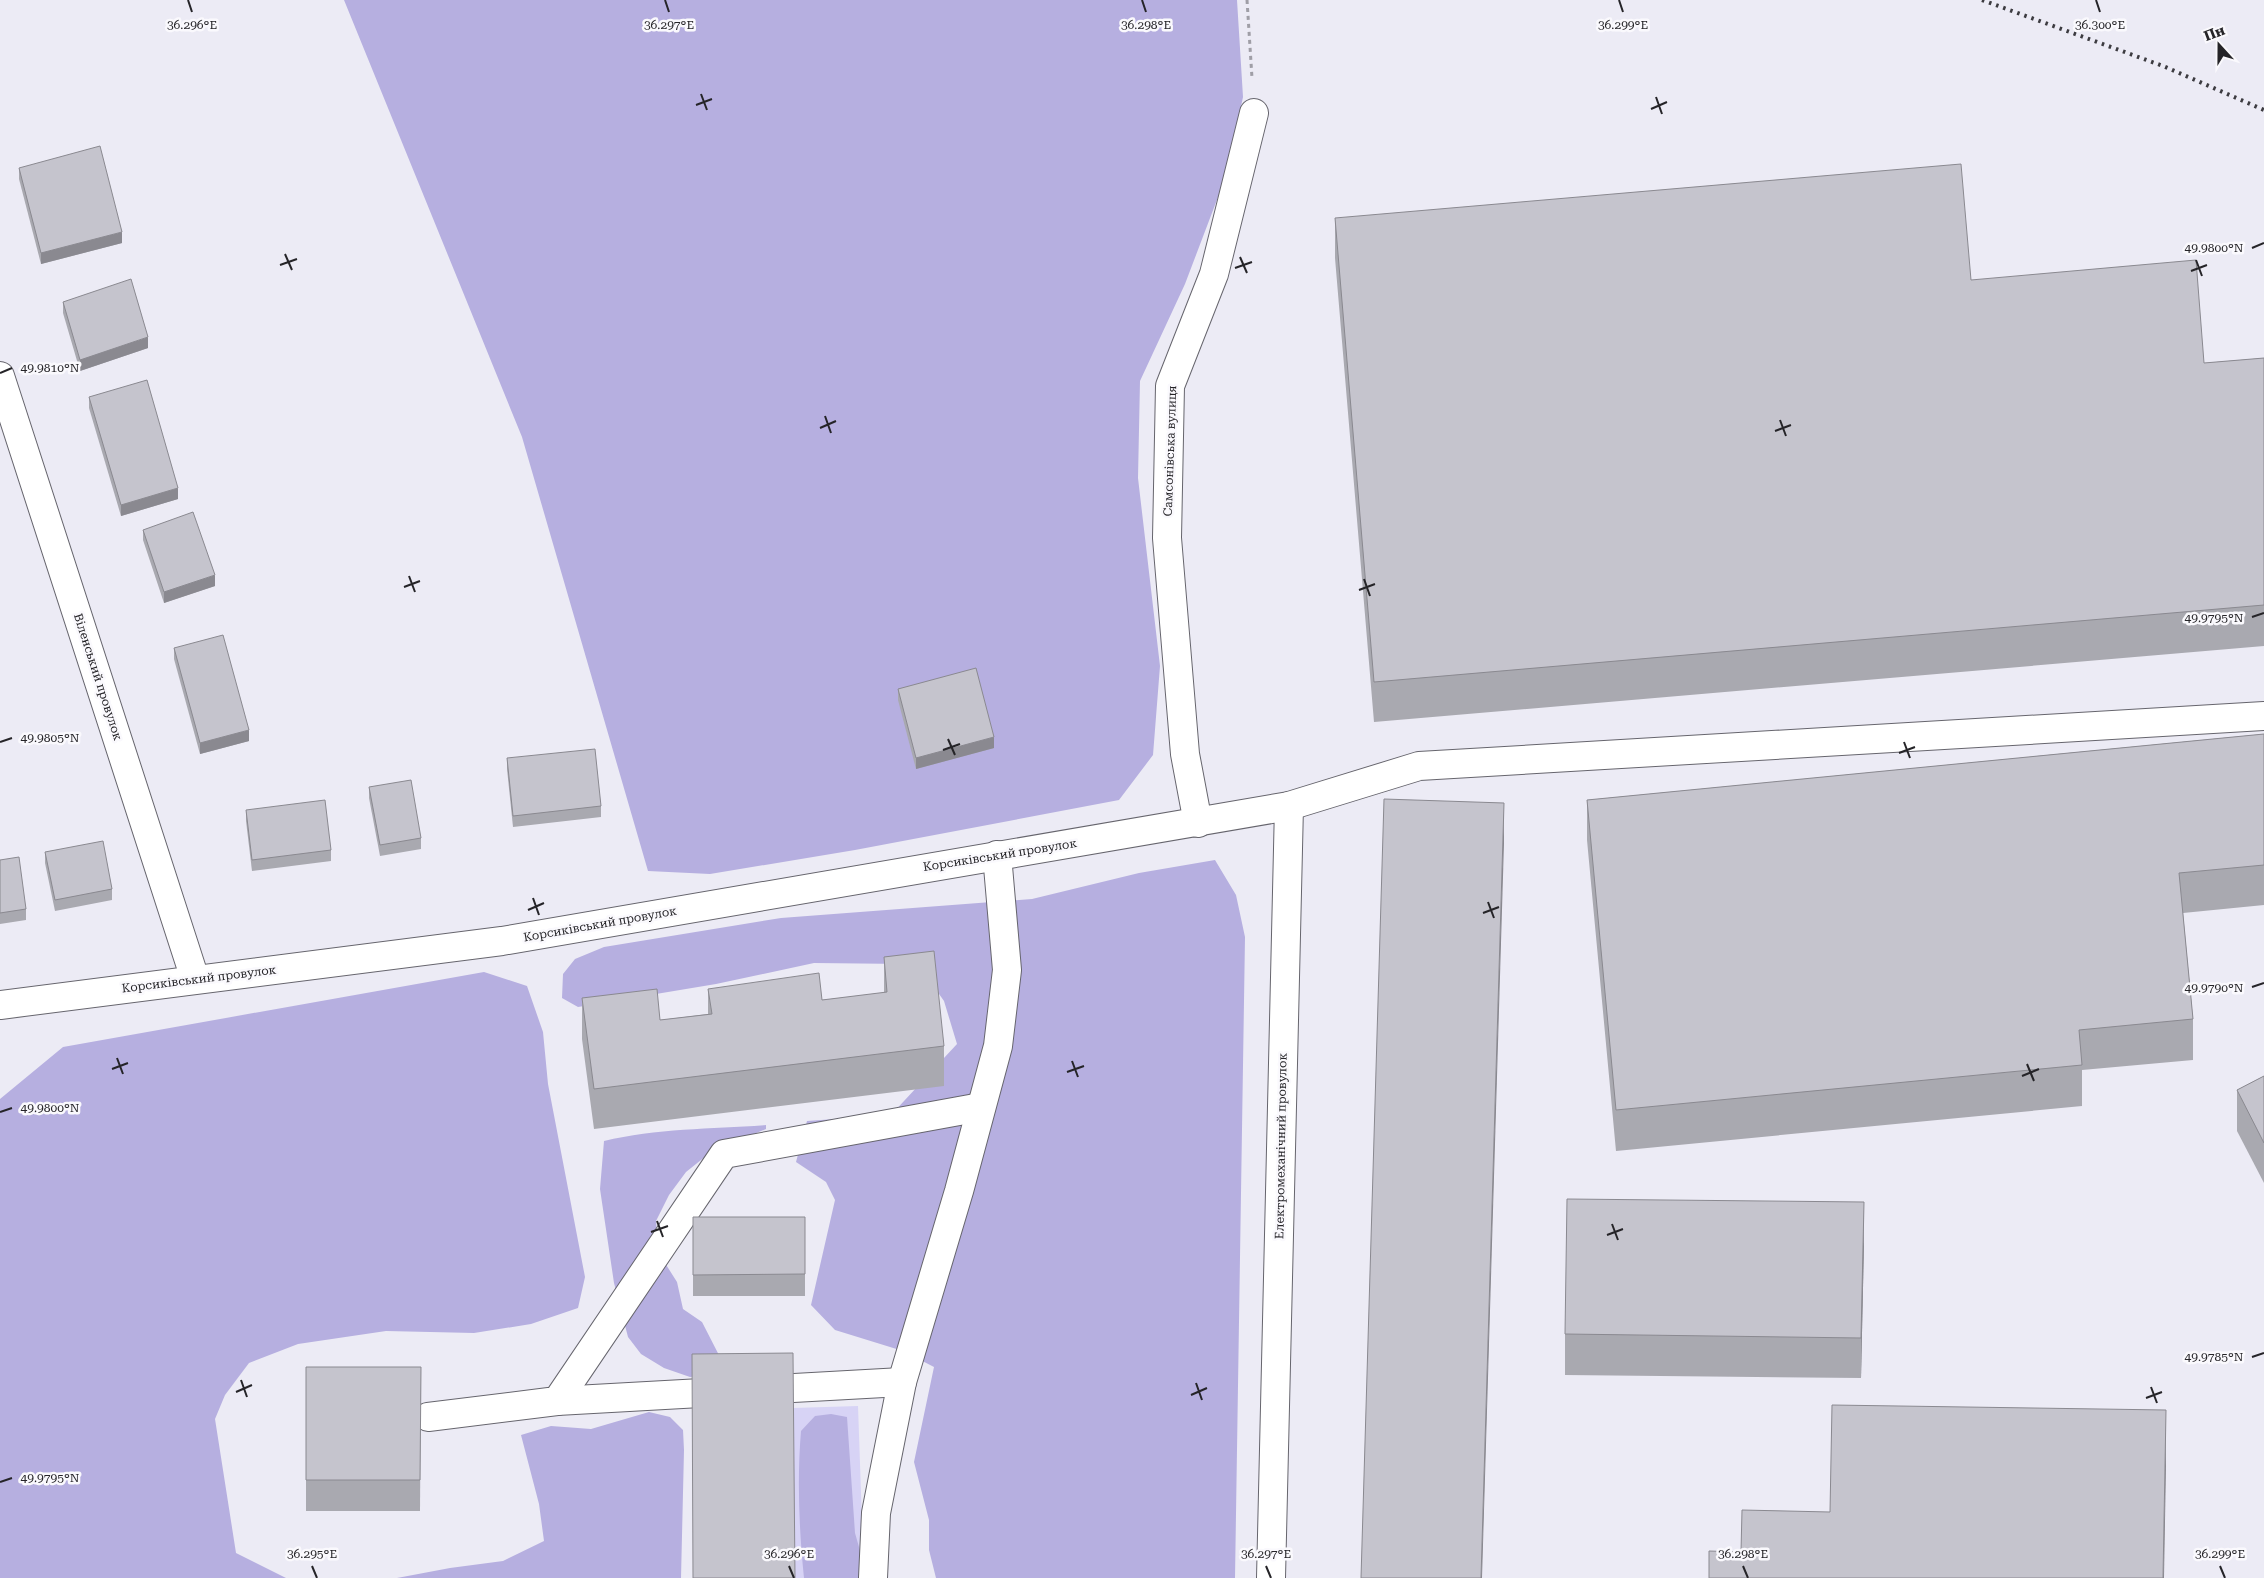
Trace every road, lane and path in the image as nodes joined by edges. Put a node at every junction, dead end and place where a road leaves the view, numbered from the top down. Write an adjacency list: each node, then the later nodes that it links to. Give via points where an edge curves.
1 (1248, 0): 2 (path)
2 (1254, 113): 6 (street, Самсонівська вулиця, via 1214,274 1170,386 1167,538 1185,754)
3 (0, 376): 8 (street, Віленський провулок)
4 (2264, 716): 5 (street, via 1419,766)
5 (1289, 806): 6 (street); 15 (street, Електромеханічний провулок)
6 (1198, 823): 7 (street, Корсиківський провулок)
7 (997, 855): 8 (street, Корсиківський провулок, via 502,941); 10 (street, via 1007,970 998,1046)
8 (196, 979): 9 (street, Корсиківський провулок)
9 (0, 1005)
10 (981, 1107): 11 (street); 12 (street, via 724,1154)
11 (902, 1382): 12 (street); 14 (street, via 876,1514)
12 (557, 1400): 13 (street)
13 (428, 1417)
14 (873, 1578)
15 (1271, 1578)

